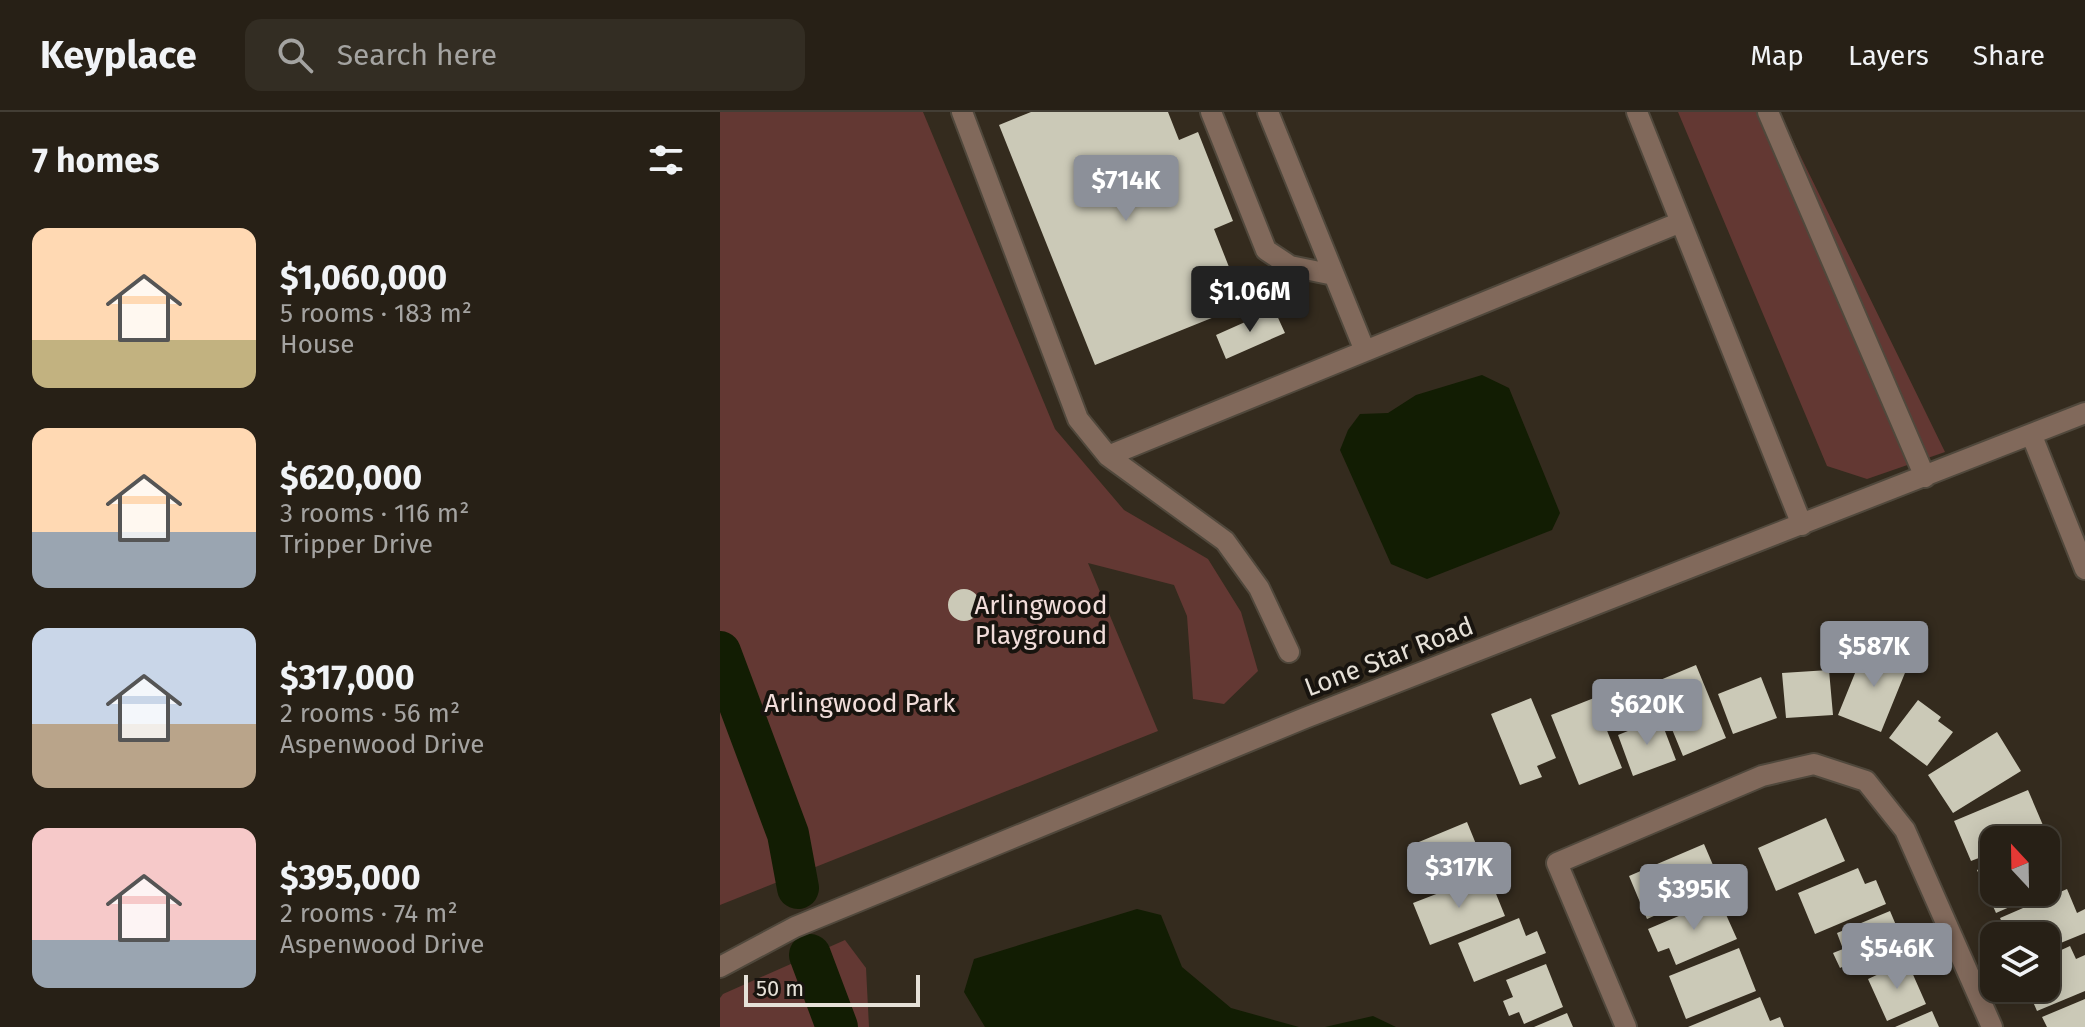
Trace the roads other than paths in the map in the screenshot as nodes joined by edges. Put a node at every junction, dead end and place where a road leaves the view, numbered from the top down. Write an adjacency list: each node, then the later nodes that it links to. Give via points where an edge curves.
1 (962, 112): 11 (street, via 1078,419)
2 (1211, 112): 7 (street, via 1266,250 1290,266)
3 (1268, 112): 7 (street)
4 (1637, 112): 6 (street)
5 (1768, 112): 12 (street)
6 (1681, 222): 8 (street); 13 (street)
7 (1334, 275): 8 (street)
8 (1365, 351): 11 (street)
9 (2085, 413): 10 (street, Lone Star Road)
10 (2032, 436): 12 (street, Lone Star Road); 14 (street)
11 (1108, 456): 15 (street, via 1225,541 1259,588)
12 (1925, 477): 13 (street, Lone Star Road)
13 (1802, 525): 16 (street, Lone Star Road, via 1290,724 795,927)
14 (2085, 569)
15 (1289, 652)
16 (720, 967)
17 (1626, 1027): 18 (street, via 1557,863 1762,776 1814,764 1866,781 1905,830)
18 (1992, 1027)

